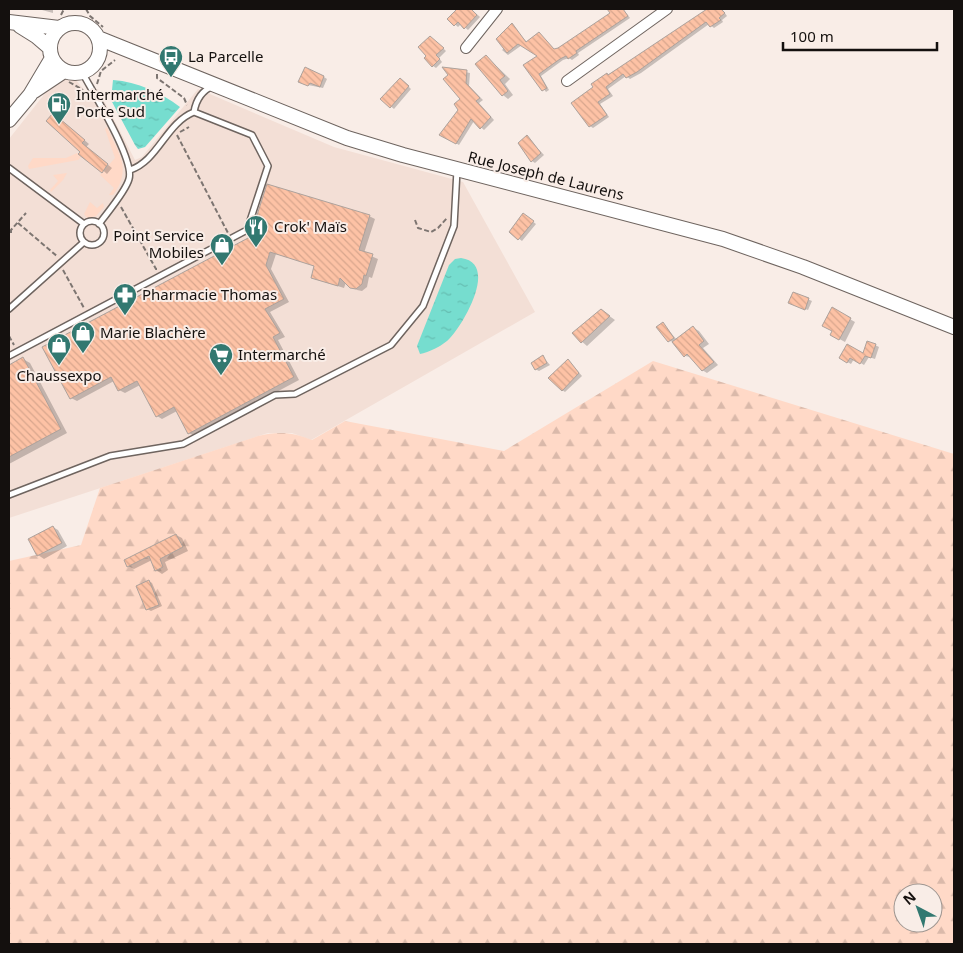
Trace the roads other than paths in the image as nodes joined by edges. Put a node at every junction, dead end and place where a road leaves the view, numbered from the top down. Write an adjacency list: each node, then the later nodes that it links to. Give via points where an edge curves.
1 (79, 9): 6 (main road)
2 (497, 9): 8 (street)
3 (667, 9): 14 (street)
4 (63, 19): 5 (main road); 6 (main road); 9 (main road, via 54,34)
5 (12, 23): 9 (main road, via 36,36)
6 (86, 24): 7 (main road)
7 (98, 38): 10 (main road, Rue Joseph de Laurens); 11 (main road)
8 (466, 48)
9 (51, 53): 13 (main road); 16 (main road)
10 (131, 53): 11 (main road, Rue Joseph de Laurens); 15 (main road, Rue Joseph de Laurens)
11 (98, 58): 12 (main road)
12 (82, 72): 13 (main road); 20 (lane, via 116,131)
13 (63, 76): 16 (main road)
14 (568, 81)
15 (219, 86): 17 (lane, via 204,90); 21 (main road, Rue Joseph de Laurens, via 347,138)
16 (30, 95): 18 (main road)
17 (192, 113): 20 (lane, via 175,125 142,166); 27 (lane, via 252,135 268,166 247,230)
18 (9, 120)
19 (9, 168): 22 (lane)
20 (130, 170): 23 (lane, via 129,180)
21 (457, 170): 26 (main road, Rue Joseph de Laurens, via 723,239); 28 (lane, via 454,226 423,306 392,345 295,394 274,395 183,444 110,456)
22 (84, 224): 23 (lane, via 92,221); 24 (lane, via 80,235)
23 (99, 224): 24 (lane, via 104,234 101,240 95,244)
24 (84, 242): 25 (lane)
25 (9, 309)
26 (954, 327)
27 (9, 356)
28 (9, 495)

